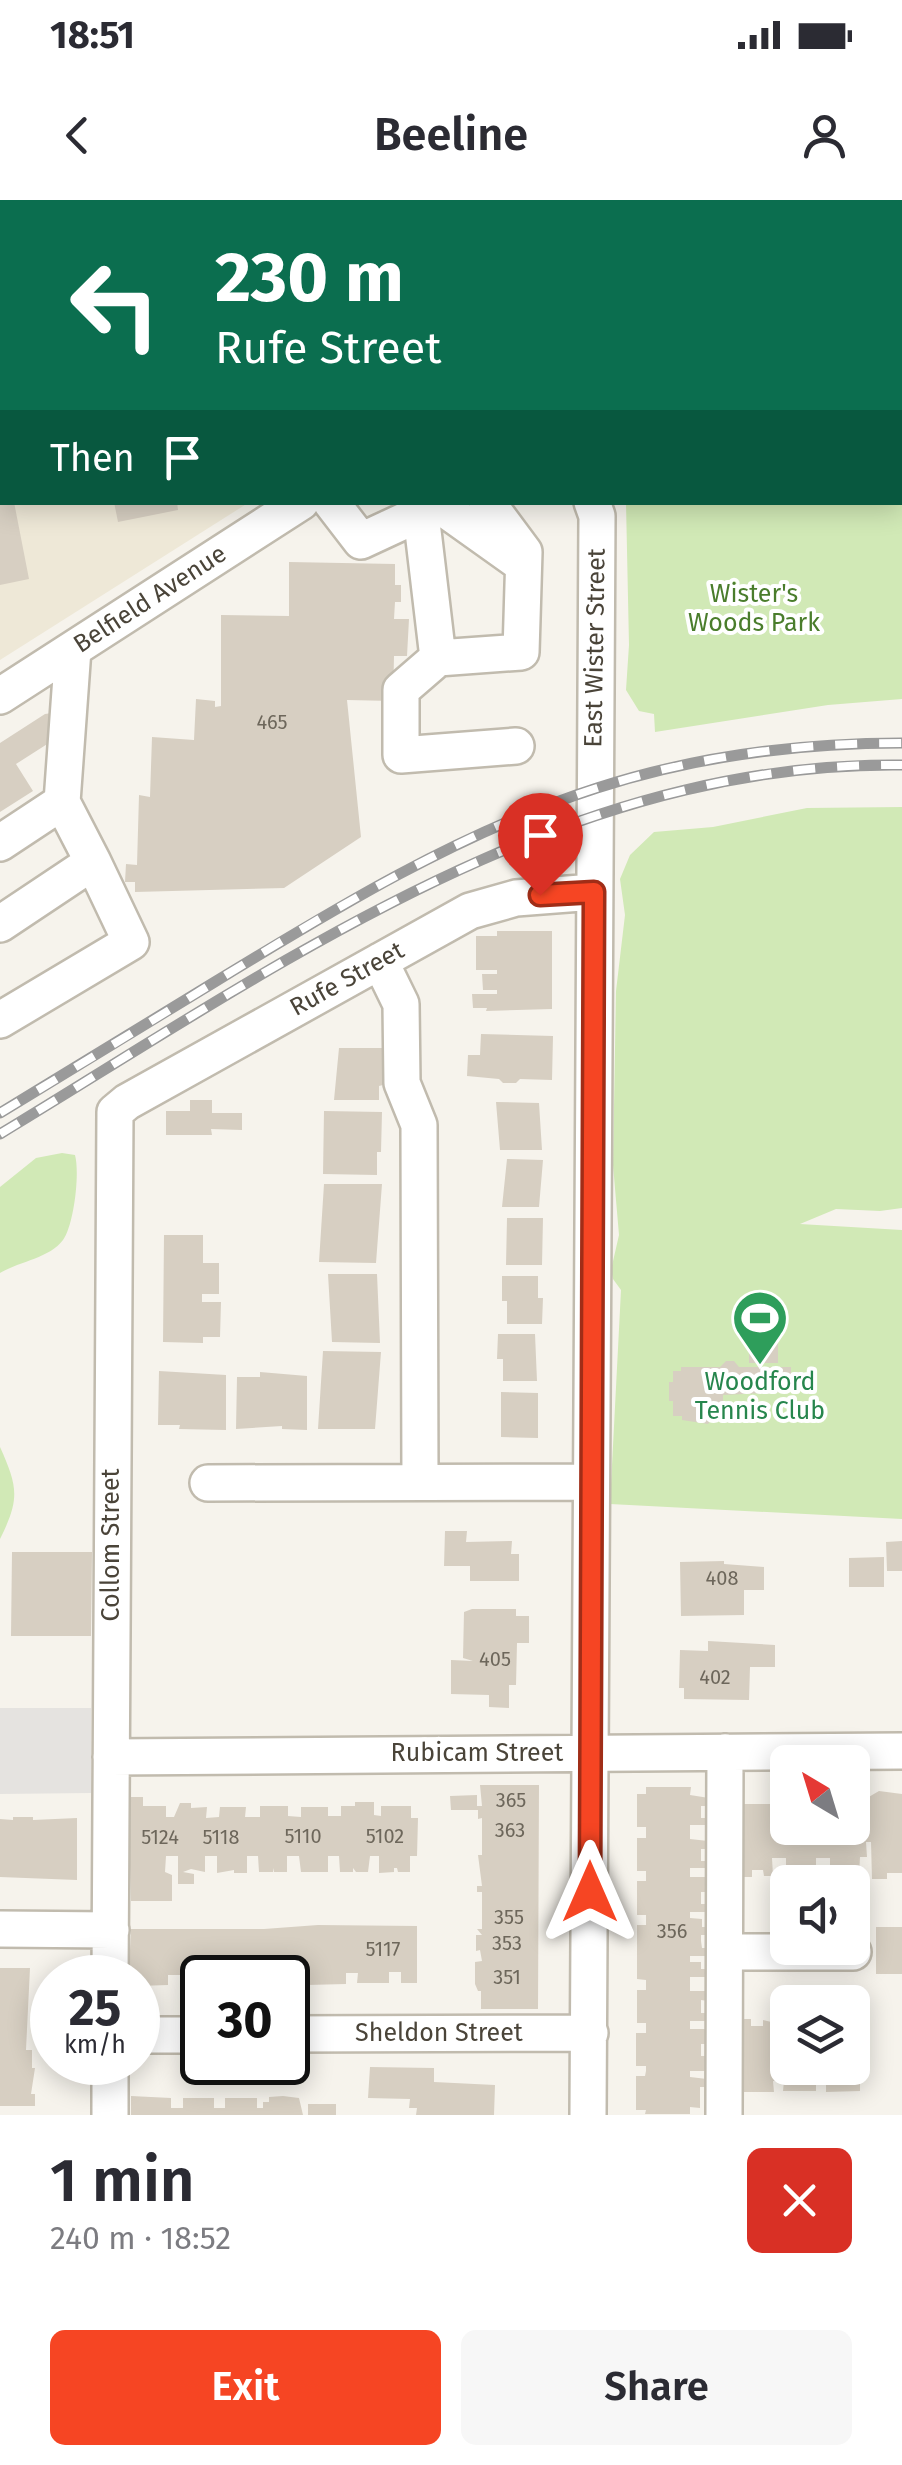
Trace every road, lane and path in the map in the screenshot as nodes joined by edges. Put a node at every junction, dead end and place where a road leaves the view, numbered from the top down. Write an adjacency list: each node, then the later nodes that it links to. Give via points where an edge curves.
1 (296, 505): 7 (street, Belfield Avenue)
2 (334, 505): 4 (street, via 361,541)
3 (489, 505): 6 (street, via 524,552)
4 (435, 507): 6 (street); 8 (street)
5 (595, 507): 14 (street, East Wister Street)
6 (524, 565): 8 (street, via 522,652)
7 (73, 649): 9 (street, Belfield Avenue); 11 (street)
8 (438, 658): 10 (street, via 401,690 401,755)
9 (0, 696)
10 (516, 746)
11 (62, 802): 12 (street); 13 (street)
12 (0, 843)
13 (93, 862): 15 (street); 17 (street, via 131,942)
14 (594, 892): 16 (street, Rufe Street, via 494,902); 20 (street, East Wister Street)
15 (0, 924)
16 (380, 961): 18 (street, Rufe Street); 19 (street, via 401,1004 402,1084 419,1125)
17 (0, 1020)
18 (115, 1112): 25 (street, Collom Street)
19 (420, 1482): 20 (street); 21 (street)
20 (590, 1482): 23 (street, East Wister Street)
21 (208, 1483)
22 (902, 1751): 24 (street, Rubicam Street)
23 (589, 1752): 24 (street, Rubicam Street); 25 (street, Rubicam Street); 31 (street, East Wister Street)
24 (725, 1752): 28 (street)
25 (111, 1757): 27 (street, Collom Street)
26 (0, 1928): 27 (street)
27 (110, 1930): 30 (street, Collom Street)
28 (724, 1952): 29 (street); 36 (street)
29 (770, 1952)
30 (110, 1955)
31 (590, 2032): 32 (street, Sheldon Street); 35 (street, East Wister Street)
32 (310, 2034)
33 (110, 2085): 34 (street)
34 (110, 2115)
35 (588, 2115)
36 (724, 2115)

